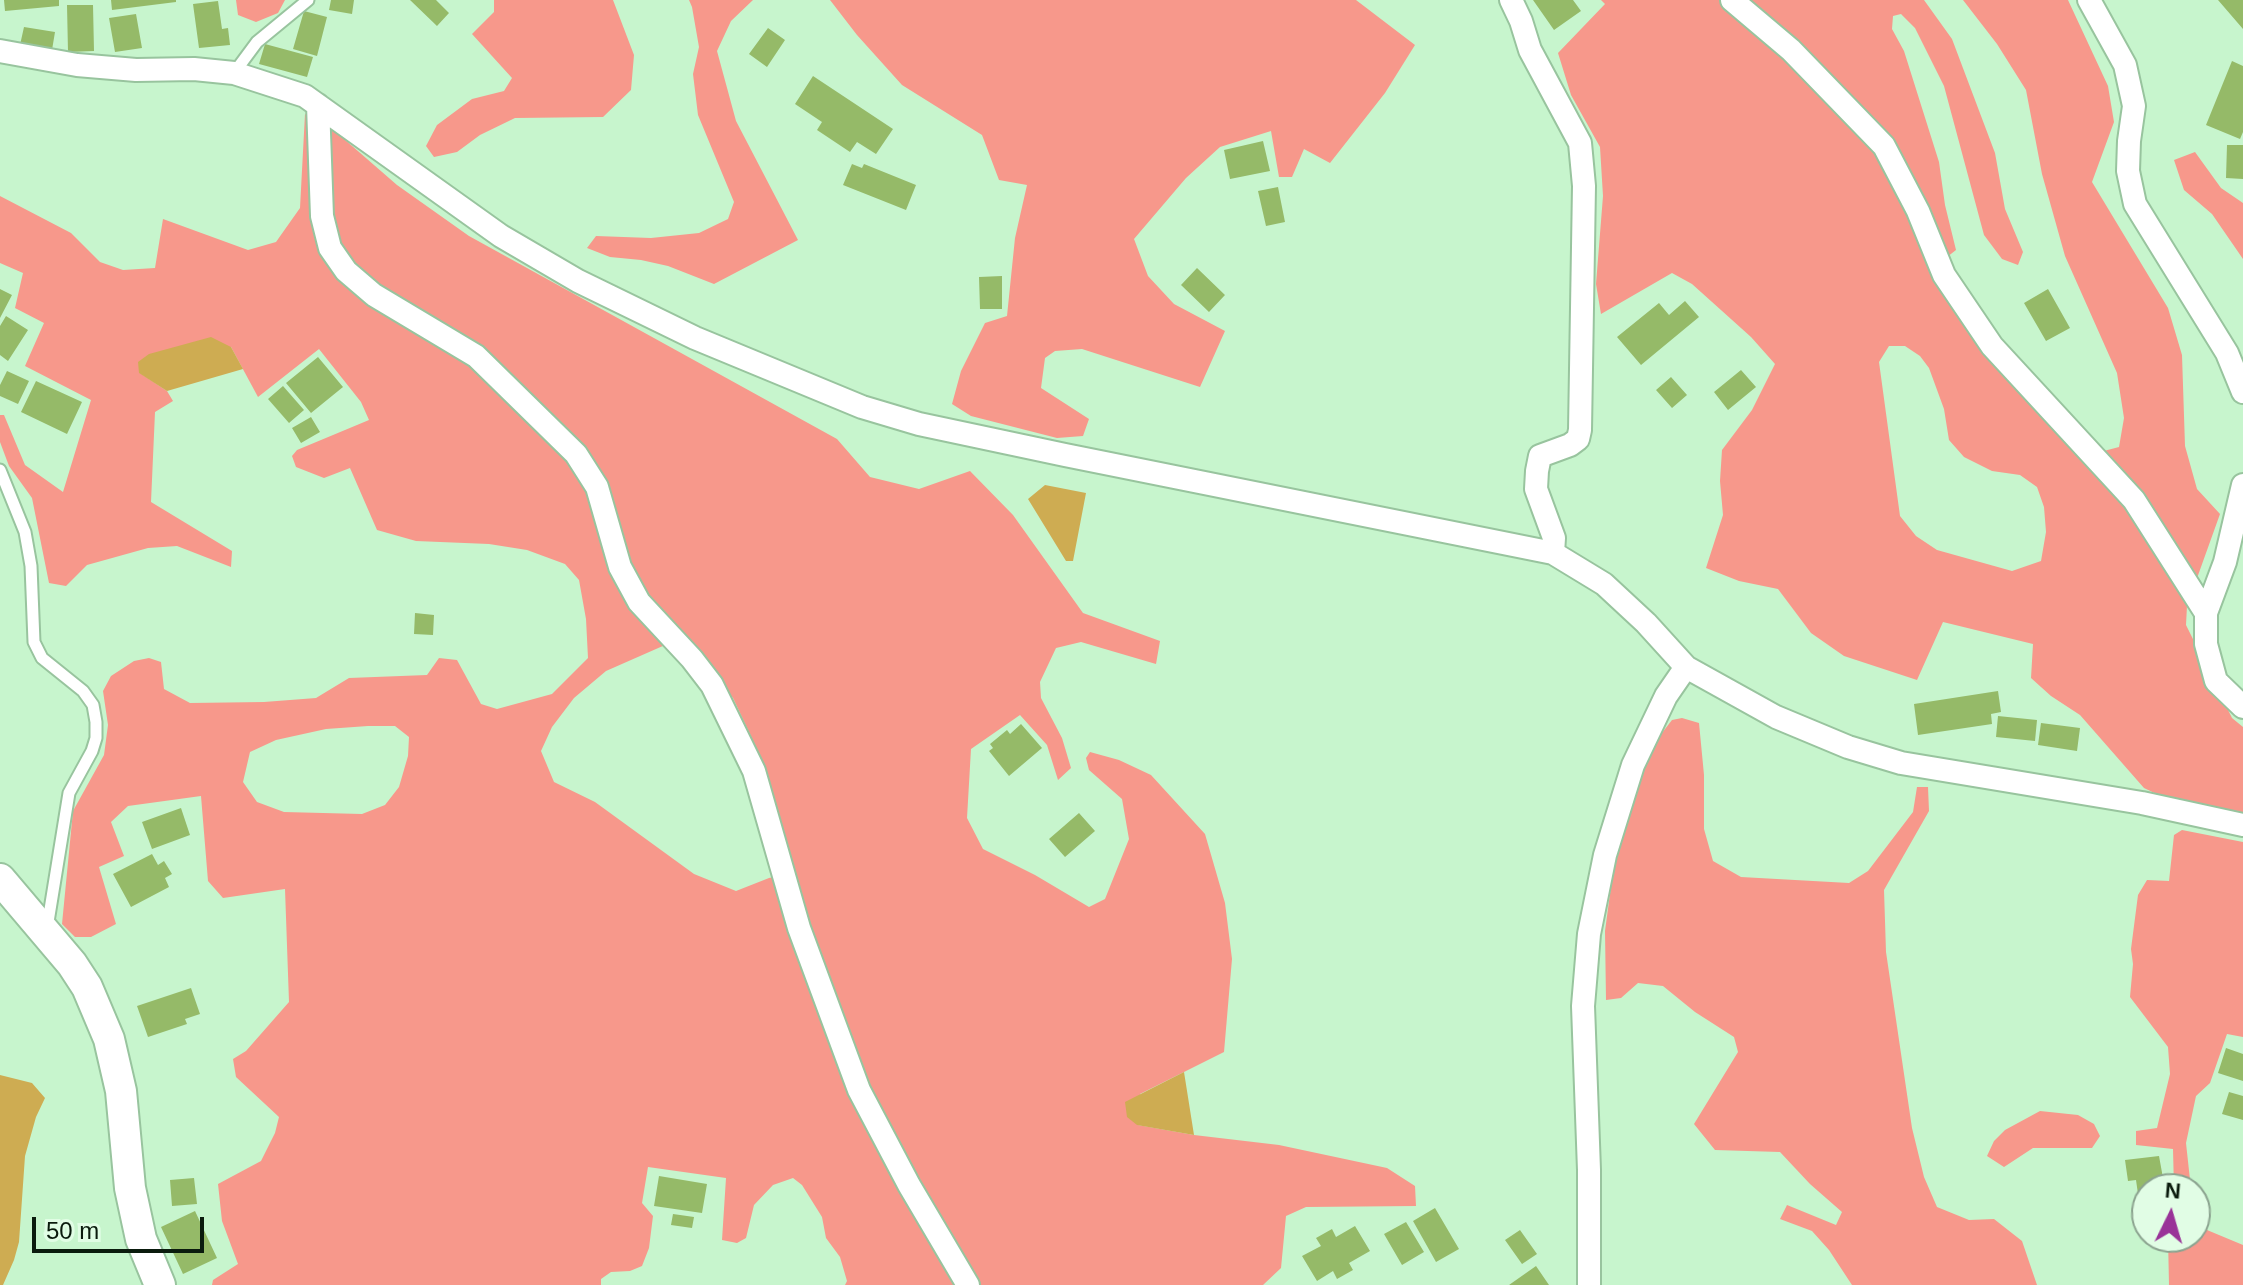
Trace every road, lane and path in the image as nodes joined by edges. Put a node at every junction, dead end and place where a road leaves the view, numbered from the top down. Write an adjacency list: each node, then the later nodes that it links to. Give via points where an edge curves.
1 (308, 0): 6 (lane, via 257,42)
2 (1511, 0): 11 (street, via 1530,50 1580,143 1584,186 1580,430 1570,445 1540,456 1537,471 1536,489 1554,538)
3 (1732, 0): 12 (street, via 1791,50 1884,146 1944,275 1992,346 2134,500)
4 (2089, 0): 8 (street, via 2125,65 2134,106 2128,171 2135,204 2227,353)
5 (0, 51): 6 (street, via 77,65)
6 (234, 73): 7 (street)
7 (318, 105): 11 (street, via 501,236 578,281 695,338 862,407 1065,455); 19 (street, via 319,189 330,248 346,271 374,295 476,356 576,454 597,487 620,567 639,602 712,685 754,771 799,928 859,1090)
8 (2243, 392)
9 (0, 470): 17 (lane, via 25,532 34,642 42,658 83,691 96,722 92,751 69,793)
10 (2243, 485): 12 (street, via 2225,562)
11 (1553, 553): 13 (street, via 1604,584)
12 (2206, 613): 14 (street, via 2206,644 2216,681)
13 (1686, 667): 15 (street, via 1776,717 1901,763); 20 (street, via 1633,765 1605,855 1589,934 1583,1006)
14 (2243, 707)
15 (2243, 825)
16 (6, 897): 17 (street)
17 (46, 932): 18 (street, via 87,987 109,1039 121,1091 133,1201 141,1239)
18 (160, 1285)
19 (968, 1285)
20 (1589, 1285)

